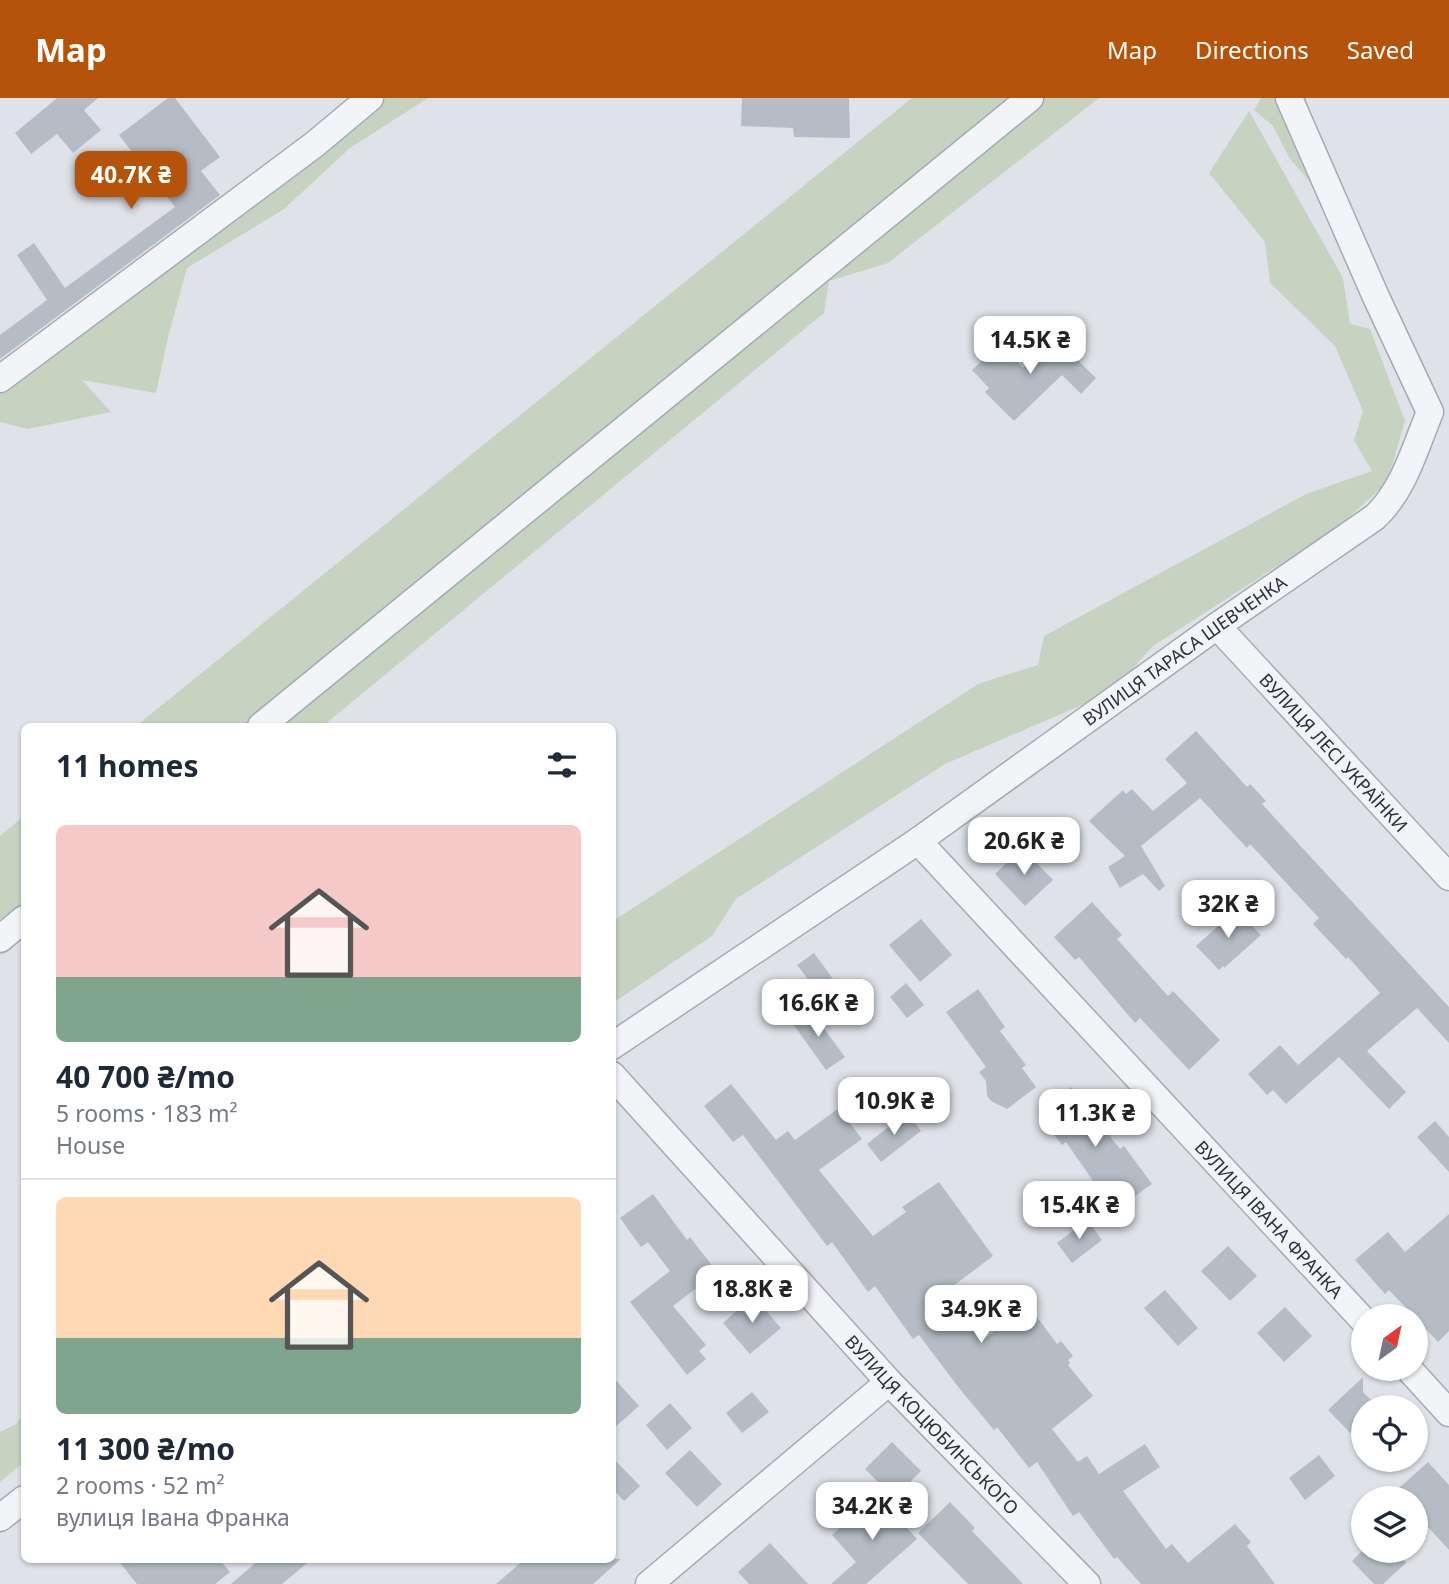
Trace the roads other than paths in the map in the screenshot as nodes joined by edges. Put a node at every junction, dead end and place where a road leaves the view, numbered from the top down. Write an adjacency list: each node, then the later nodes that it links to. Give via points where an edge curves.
1 (370, 98): 4 (street, via 315,145)
2 (1030, 98): 7 (street)
3 (1289, 98): 5 (street, ВУЛИЦЯ ТАРАСА ШЕВЧЕНКА, via 1376,297)
4 (0, 379)
5 (1443, 414): 6 (street, ВУЛИЦЯ ТАРАСА ШЕВЧЕНКА, via 1389,504)
6 (1217, 626): 8 (street, ВУЛИЦЯ ТАРАСА ШЕВЧЕНКА); 9 (street, ВУЛИЦЯ ЛЕСІ УКРАЇНКИ)
7 (265, 723)
8 (918, 841): 12 (street, ВУЛИЦЯ ТАРАСА ШЕВЧЕНКА); 14 (street, ВУЛИЦЯ ІВАНА ФРАНКА)
9 (1449, 877)
10 (21, 922): 11 (street)
11 (0, 939)
12 (616, 1043)
13 (616, 1079): 16 (street, ВУЛИЦЯ КОЦЮБИНСЬКОГО)
14 (1351, 1307)
15 (1420, 1381): 17 (street)
16 (889, 1382): 20 (street); 21 (street, ВУЛИЦЯ КОЦЮБИНСЬКОГО)
17 (1449, 1413)
18 (21, 1501): 19 (street)
19 (0, 1518)
20 (649, 1584)
21 (1087, 1584)

